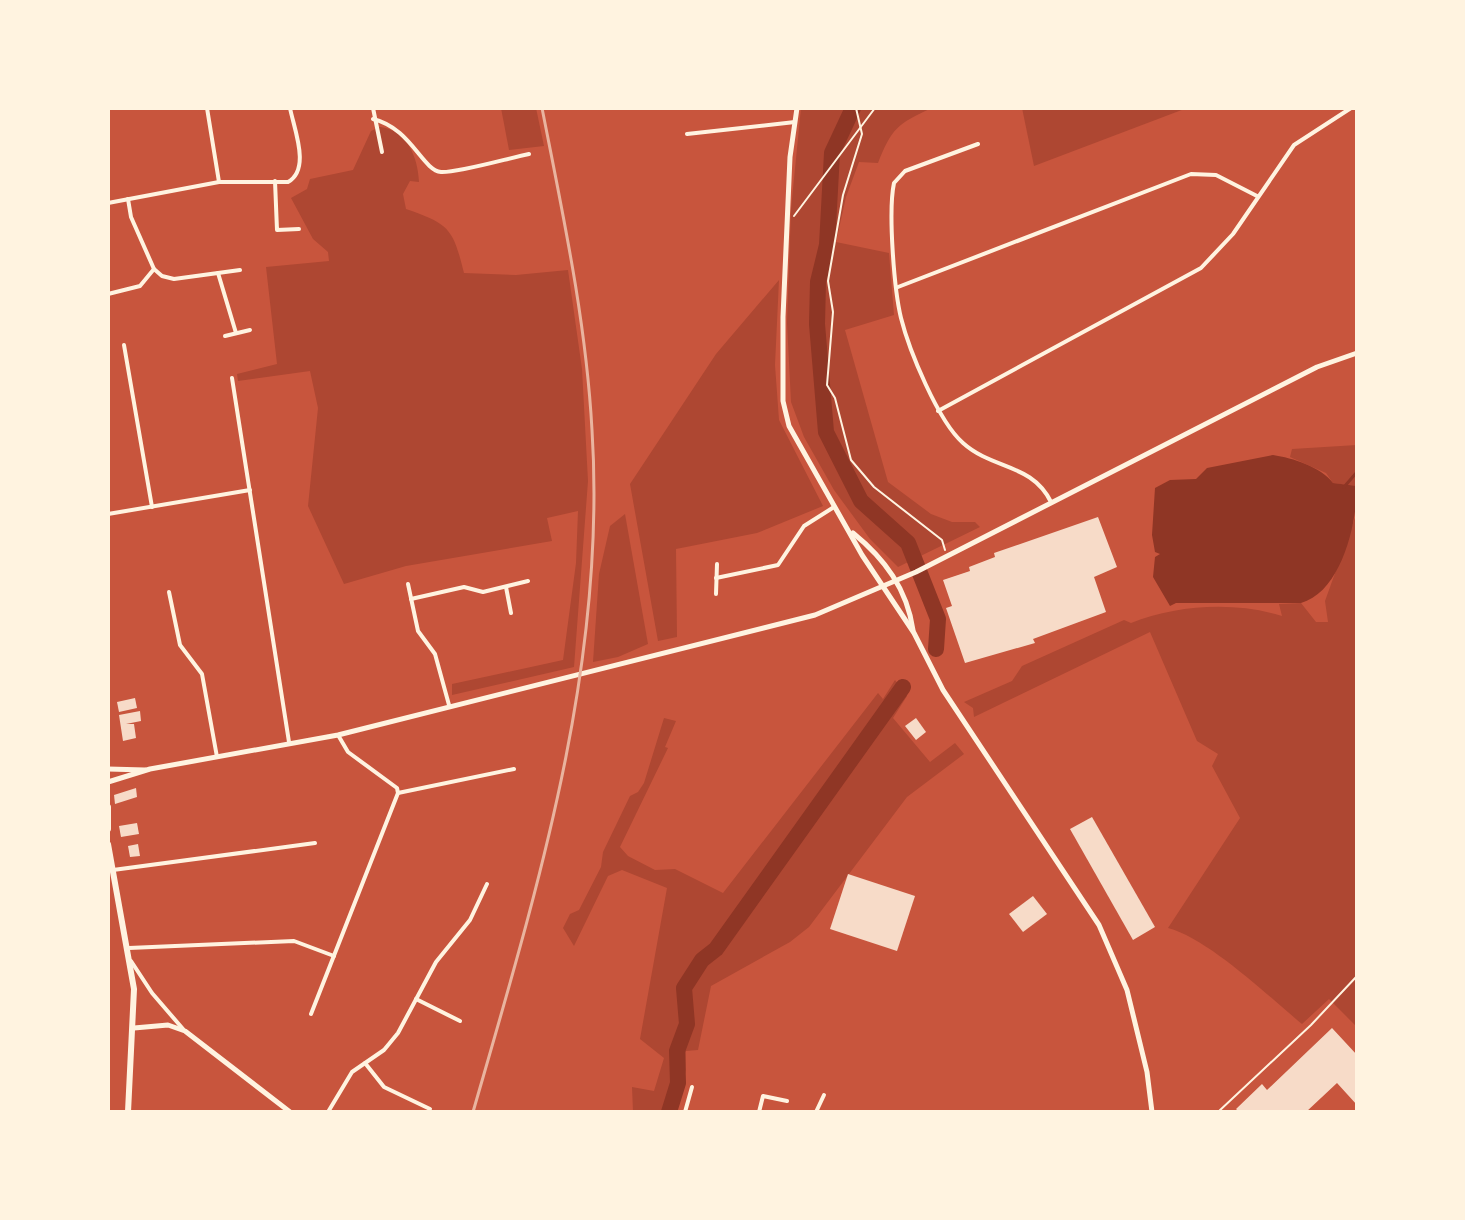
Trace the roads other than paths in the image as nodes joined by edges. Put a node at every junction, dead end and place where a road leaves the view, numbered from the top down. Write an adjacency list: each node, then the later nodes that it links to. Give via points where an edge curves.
1 (207, 108): 13 (street)
2 (290, 108): 12 (street, via 301,166 296,178)
3 (373, 108): 6 (street)
4 (797, 108): 7 (street)
5 (1351, 108): 14 (street, via 1294,145)
6 (373, 119): 10 (street); 11 (street, via 404,133 426,165 440,172)
7 (795, 122): 8 (street); 34 (street, via 783,289 783,401 789,426)
8 (687, 134)
9 (978, 144): 21 (street, via 905,171 894,183)
10 (382, 152)
11 (529, 154)
12 (275, 181): 13 (street); 17 (street, via 277,230)
13 (219, 182): 15 (street)
14 (1257, 196): 21 (street, via 1216,175 1191,174); 30 (street, via 1233,234 1201,268)
15 (128, 199): 16 (street); 18 (street)
16 (108, 203)
17 (299, 229)
18 (154, 269): 20 (street, via 174,279); 22 (street, via 140,286)
19 (240, 270): 20 (street)
20 (218, 273): 25 (street)
21 (898, 287): 30 (street, via 901,318)
22 (109, 294): 23 (street)
23 (114, 302)
24 (250, 330): 25 (street)
25 (236, 333): 26 (street)
26 (225, 336)
27 (124, 345): 33 (street)
28 (1357, 353): 32 (street, via 1317,367)
29 (232, 378): 31 (street)
30 (938, 411): 32 (street, via 963,444 997,464 1033,476)
31 (250, 490): 33 (street); 51 (street)
32 (1051, 502): 40 (street)
33 (152, 507): 35 (street)
34 (834, 507): 36 (street); 38 (street, via 804,526 778,565)
35 (108, 514)
36 (849, 530): 40 (street); 43 (street)
37 (717, 564): 38 (street)
38 (716, 578): 45 (street)
39 (528, 581): 42 (street)
40 (897, 581): 43 (street); 48 (street, via 909,602)
41 (408, 584): 46 (street)
42 (506, 587): 46 (street, via 483,592 464,587); 47 (street)
43 (886, 587): 48 (street); 49 (street, via 815,615)
44 (169, 592): 52 (street, via 180,645 202,674)
45 (716, 594)
46 (411, 599): 49 (street, via 418,631 435,654)
47 (511, 613)
48 (914, 633): 83 (street, via 943,690 1099,925 1127,990)
49 (449, 705): 50 (street)
50 (338, 735): 51 (street); 57 (street, via 348,752)
51 (289, 742): 52 (street)
52 (217, 757): 55 (street)
53 (108, 769): 55 (street)
54 (514, 769): 57 (street)
55 (146, 770): 56 (street)
56 (108, 782)
57 (398, 793): 65 (street)
58 (108, 807): 59 (highway)
59 (108, 829)
60 (315, 843): 62 (street)
61 (108, 844): 62 (highway)
62 (113, 870): 64 (highway)
63 (487, 884): 67 (street, via 470,920 436,962)
64 (129, 948): 65 (street, via 294,941); 66 (highway)
65 (334, 956): 68 (street)
66 (131, 961): 70 (highway); 71 (street)
67 (416, 999): 69 (street); 72 (street, via 391,1041)
68 (311, 1014)
69 (460, 1021)
70 (134, 1028): 71 (street, via 168,1025); 77 (highway)
71 (185, 1031): 78 (street)
72 (365, 1063): 76 (street, via 384,1087); 79 (street, via 352,1072)
73 (692, 1087): 80 (street)
74 (824, 1095): 82 (street)
75 (787, 1101): 81 (street, via 763,1096)
76 (430, 1109)
77 (128, 1112)
78 (290, 1112)
79 (328, 1112)
80 (685, 1112)
81 (759, 1112)
82 (816, 1112)
83 (1152, 1112)

